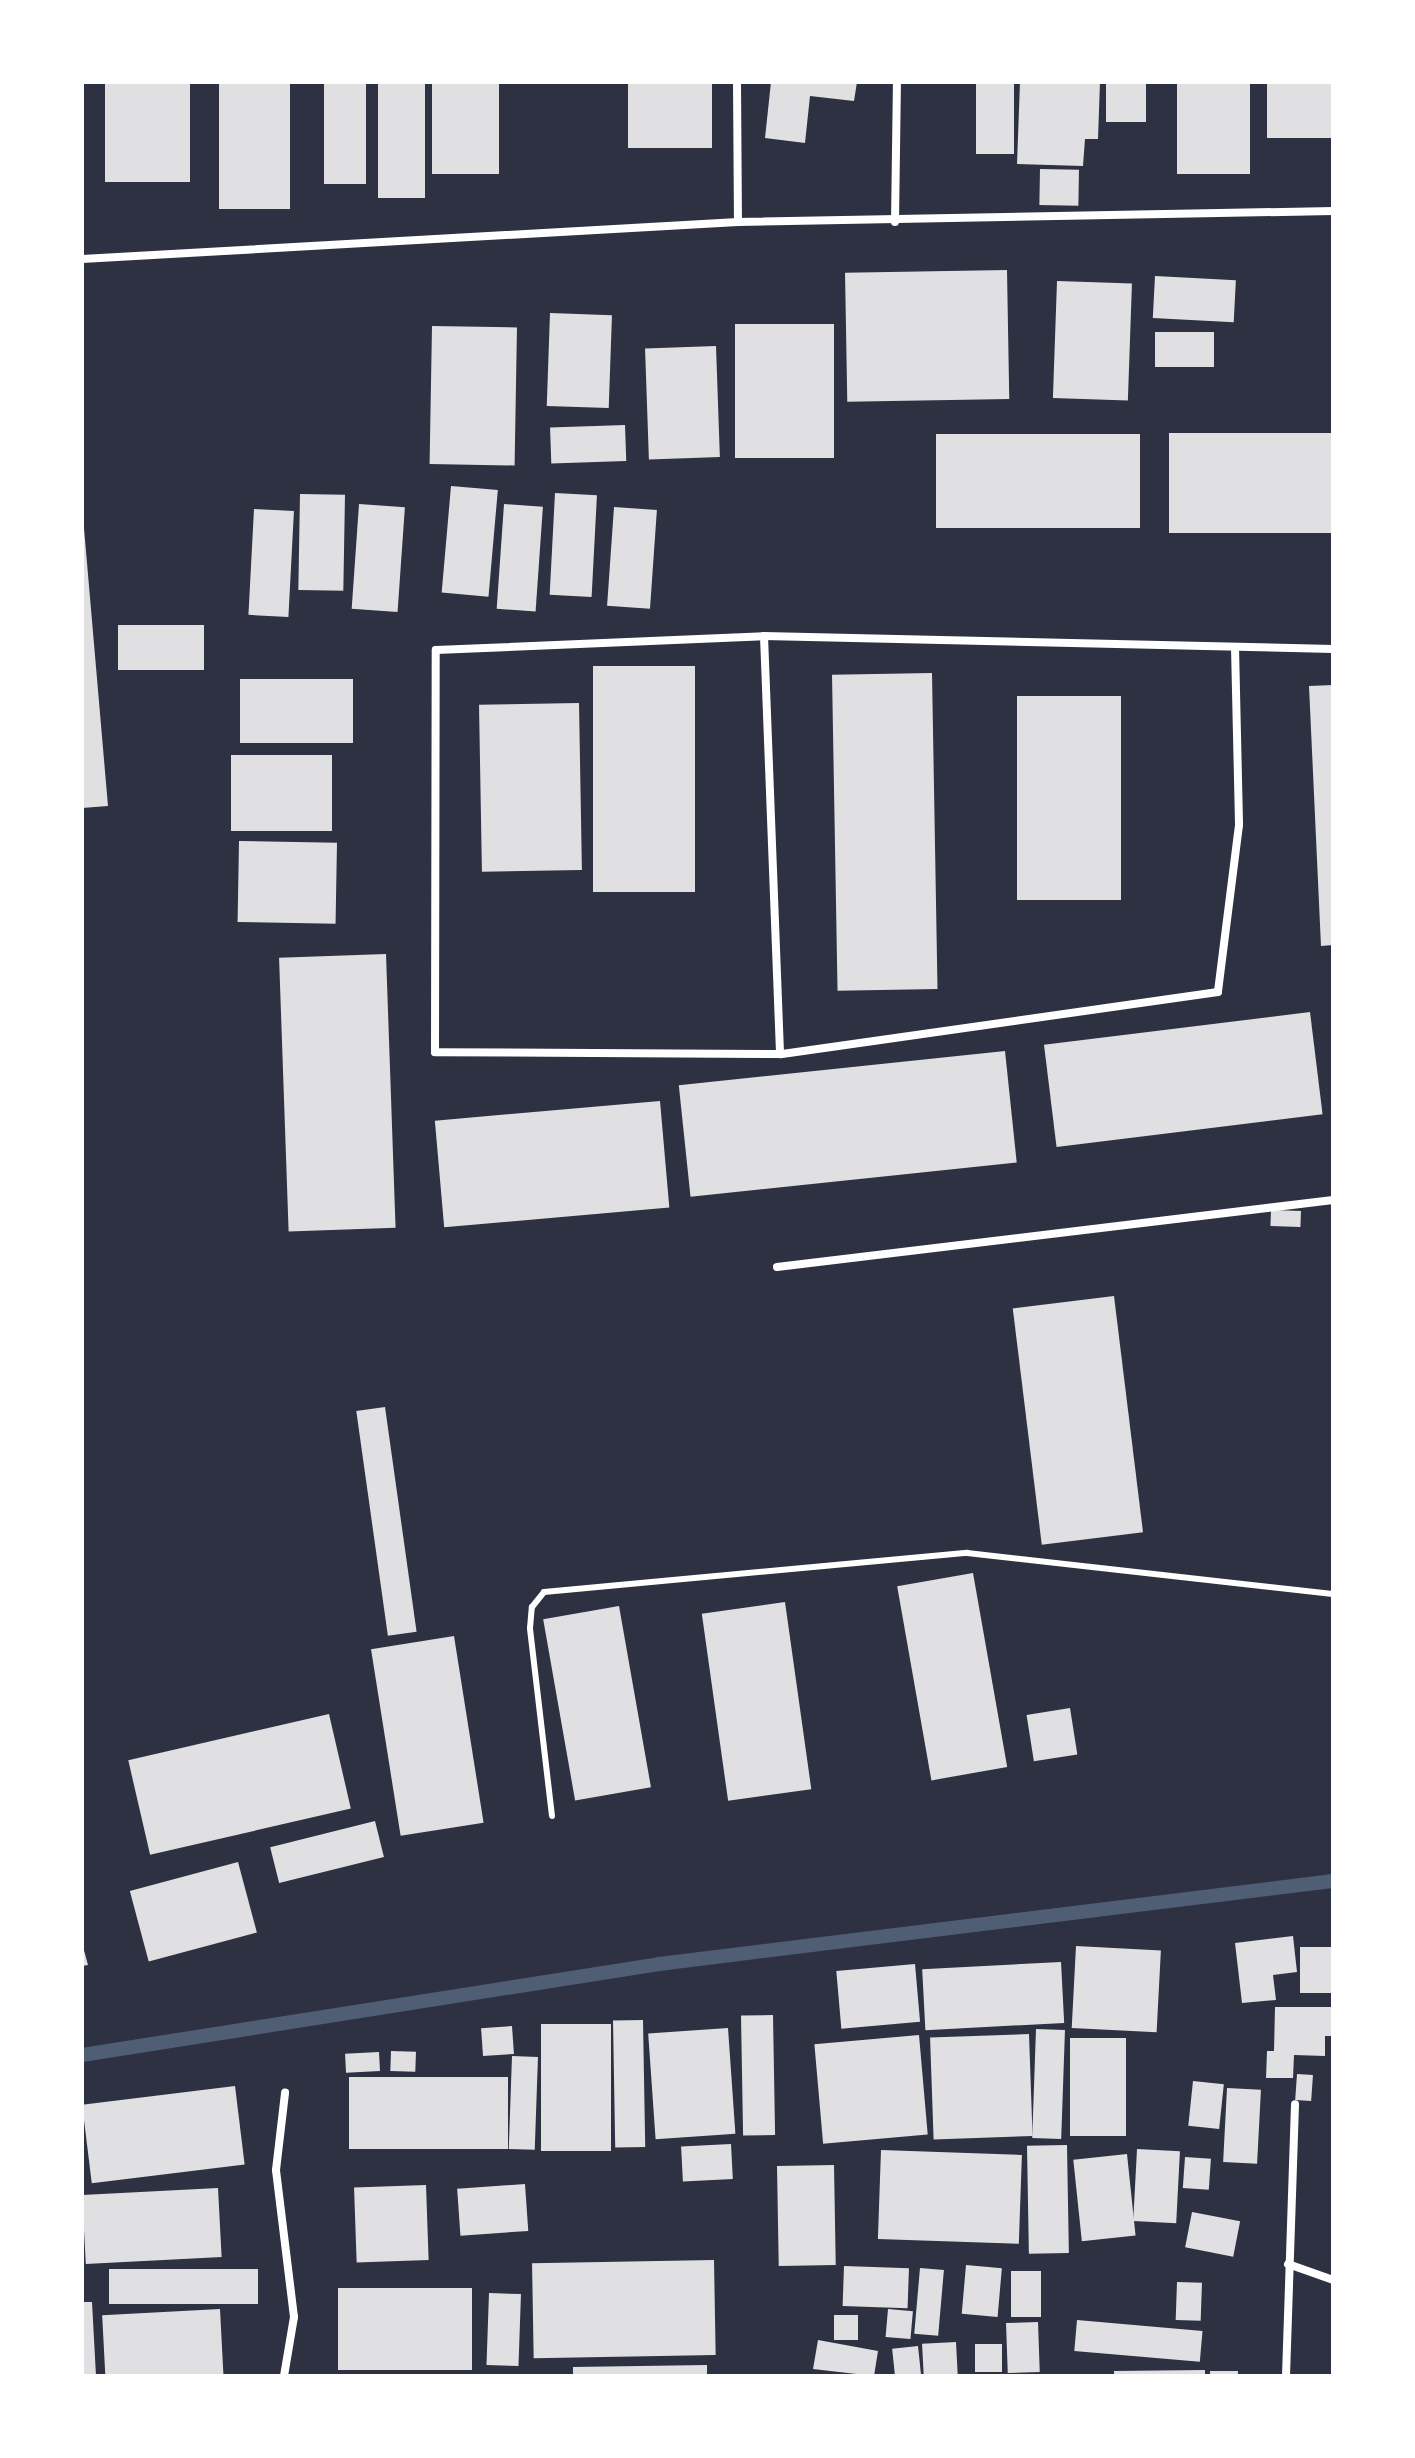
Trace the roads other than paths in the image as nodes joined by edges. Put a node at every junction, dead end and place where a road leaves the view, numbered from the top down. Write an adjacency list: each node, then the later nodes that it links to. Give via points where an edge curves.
1 (737, 82): 4 (street)
2 (897, 82): 5 (street)
3 (1333, 211): 5 (street)
4 (738, 222): 5 (street); 6 (street)
5 (895, 222)
6 (82, 259)
7 (764, 636): 8 (street); 10 (street); 10 (street, via 436,650 435,1052)
8 (1235, 647): 9 (street); 10 (street, via 1239,825 1218,992)
9 (1333, 649)
10 (780, 1054)
11 (1333, 1200): 12 (street)
12 (777, 1267)
13 (1333, 1594): 14 (lane, via 967,1553 544,1592 532,1607 530,1628)
14 (552, 1816)
15 (285, 2093): 19 (street, via 276,2170 294,2317)
16 (1295, 2104): 17 (street)
17 (1288, 2264): 18 (street); 20 (street)
18 (1333, 2280)
19 (284, 2376)
20 (1286, 2376)

